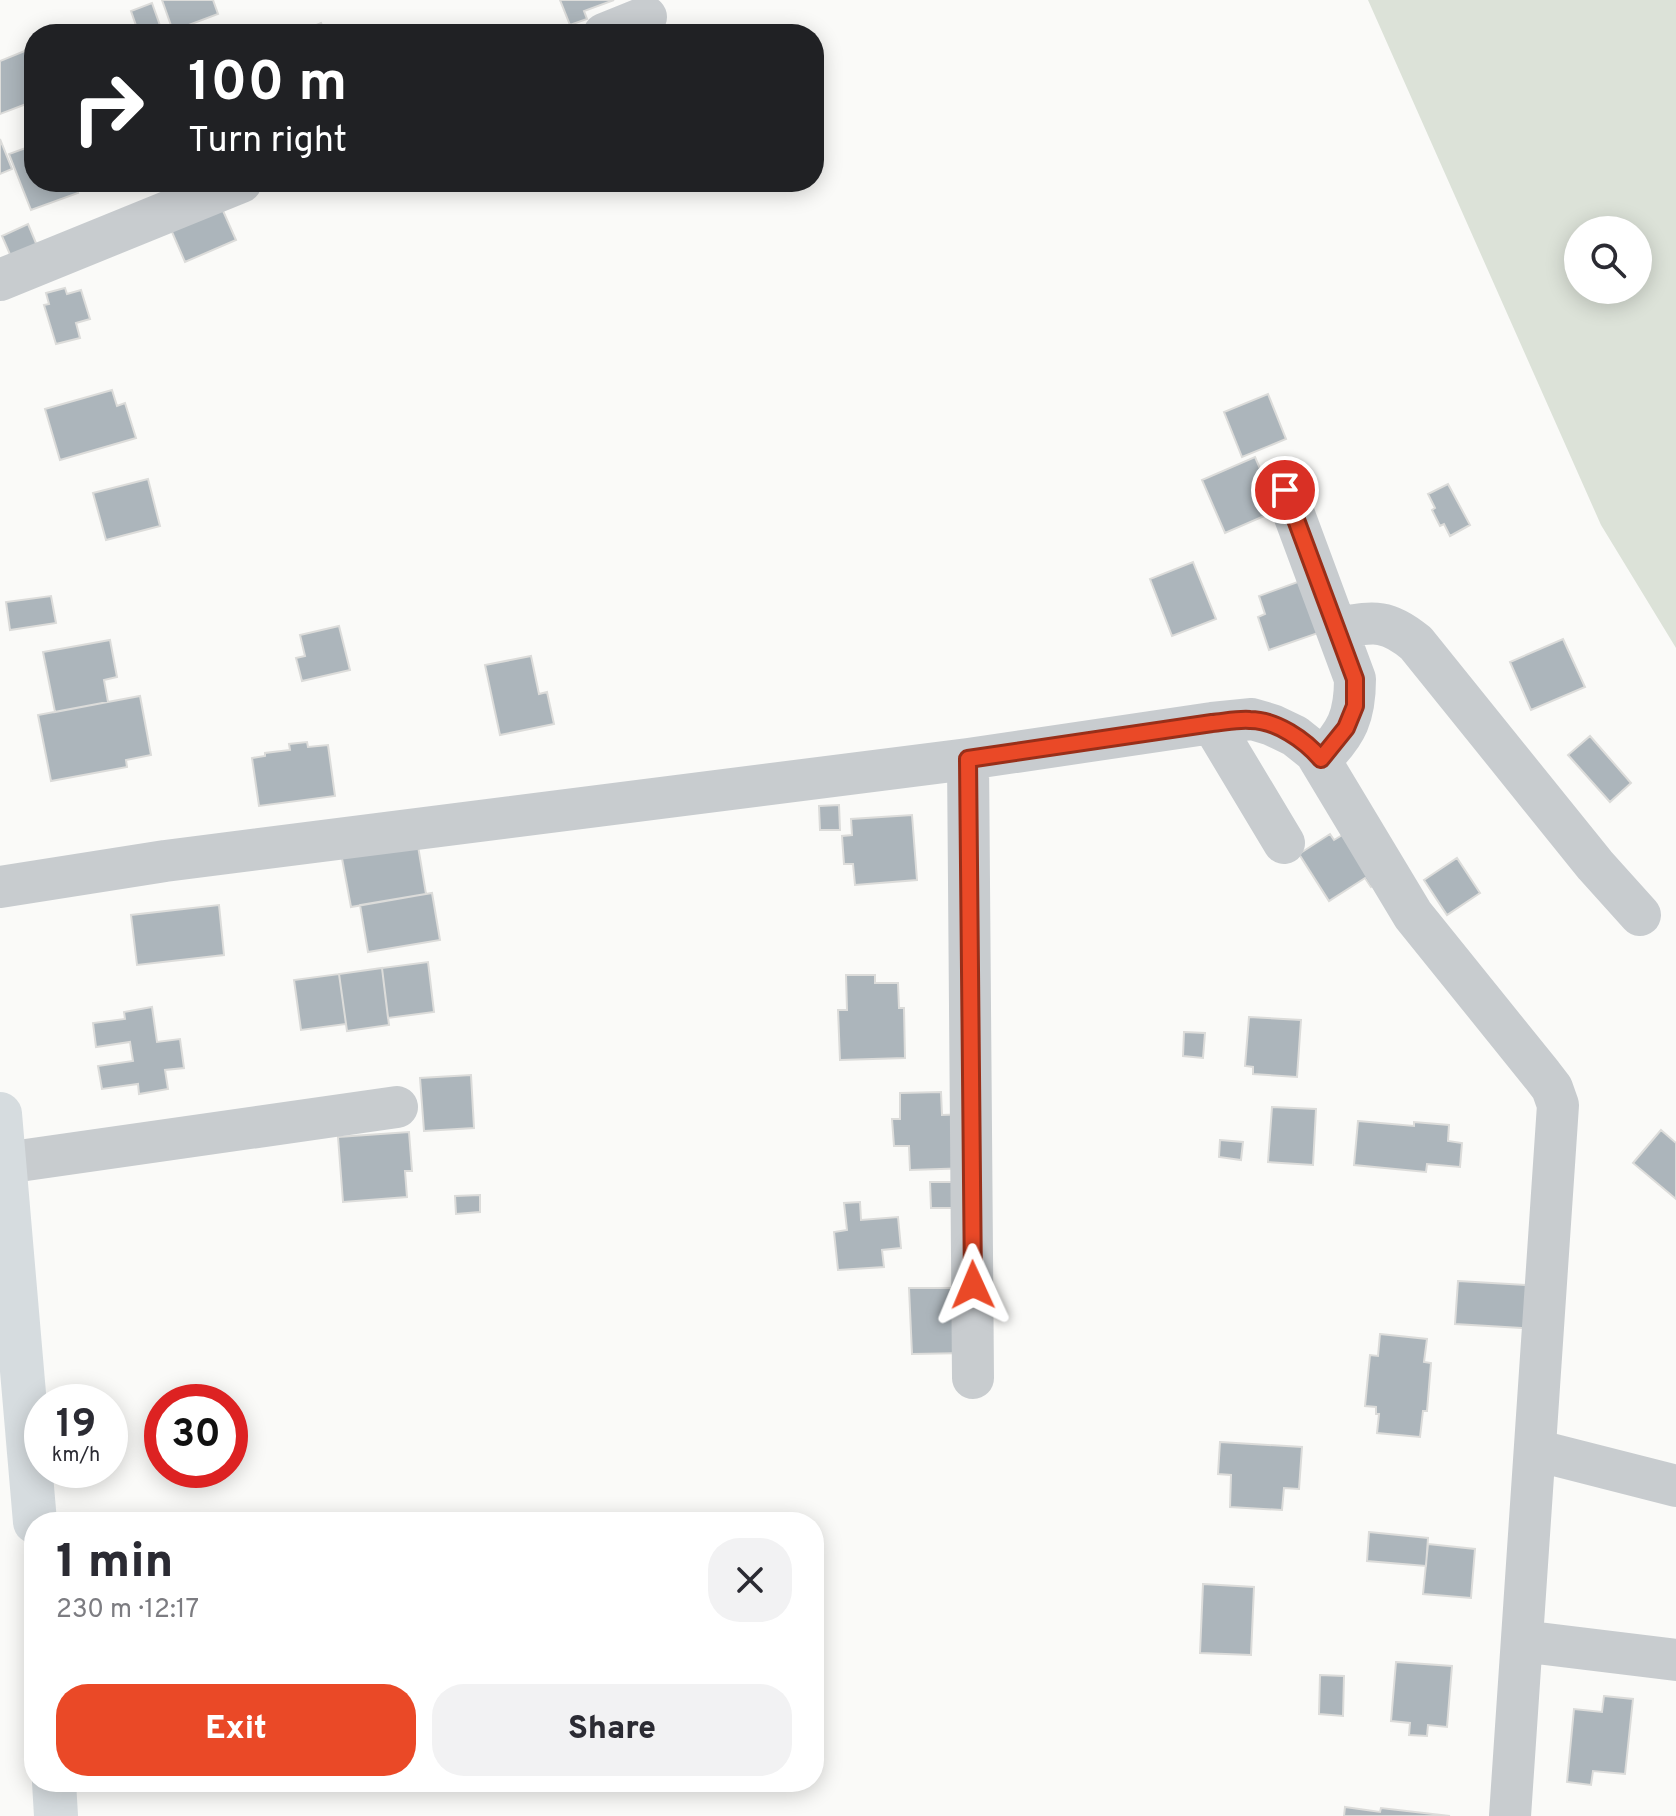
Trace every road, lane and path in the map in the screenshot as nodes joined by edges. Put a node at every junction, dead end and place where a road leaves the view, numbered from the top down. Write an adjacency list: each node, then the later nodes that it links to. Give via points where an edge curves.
1 (646, 17): 2 (street)
2 (629, 24)
3 (216, 192): 4 (street)
4 (0, 280)
5 (1285, 490): 6 (street)
6 (1336, 628): 9 (street, via 1355,679 1355,706 1346,728); 12 (street, via 1385,623 1416,643)
7 (1212, 723): 8 (street); 9 (street, via 1252,719 1272,725 1295,736); 10 (street)
8 (968, 759): 11 (street, via 165,861); 16 (street)
9 (1321, 759): 17 (street, via 1413,915 1552,1088 1558,1105)
10 (1284, 843)
11 (0, 887)
12 (1640, 915)
13 (397, 1107): 15 (street)
14 (0, 1114): 15 (main road)
15 (5, 1163): 19 (main road)
16 (973, 1378)
17 (1535, 1450): 18 (street); 20 (street)
18 (1676, 1486)
19 (34, 1512)
20 (1522, 1641): 21 (street); 24 (street)
21 (1676, 1660)
22 (55, 1792): 23 (main road)
23 (56, 1816)
24 (1510, 1816)

